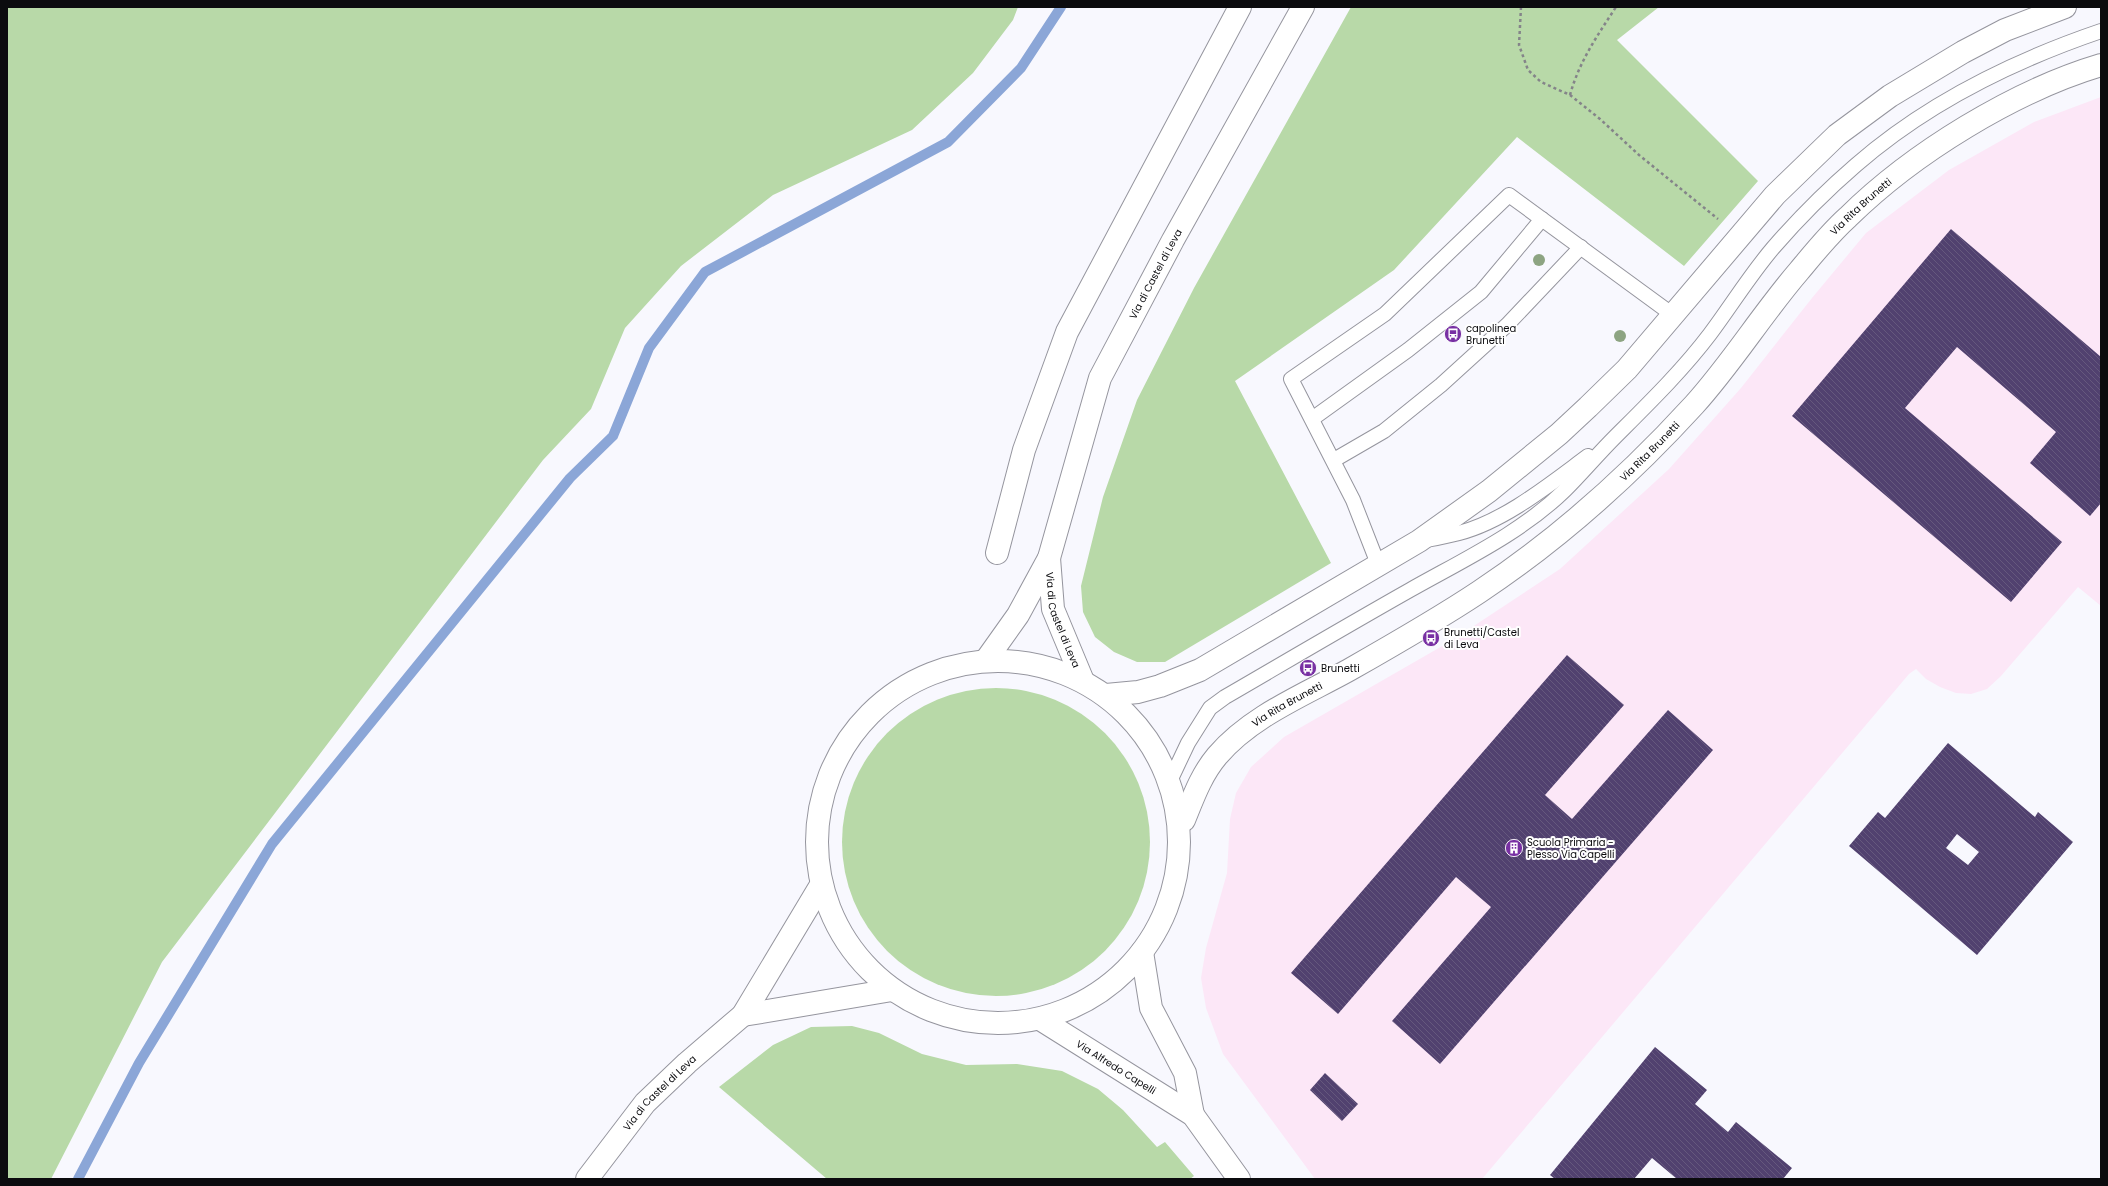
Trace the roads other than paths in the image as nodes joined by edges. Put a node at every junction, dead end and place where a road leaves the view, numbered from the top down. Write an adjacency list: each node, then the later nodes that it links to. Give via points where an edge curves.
1 (1240, 7): 13 (street, via 1067,332 1024,450)
2 (1303, 7): 14 (street, Via di Castel di Leva, via 1173,240 1100,378)
3 (2065, 7): 8 (street, via 2005,30 1963,52 1890,96 1837,135 1775,195)
4 (2101, 31): 10 (lane, via 2016,63 1961,91 1893,135 1858,164 1821,197 1772,249 1709,335 1651,402)
5 (2101, 65): 20 (street, Via Rita Brunetti, via 2068,75 2025,95 1931,150 1888,182 1847,217 1808,260 1696,403 1613,487 1525,560 1479,592 1348,670 1272,711 1232,742 1207,770)
6 (1542, 219): 7 (lane); 9 (lane, via 1481,292 1408,350); 9 (lane, via 1509,196 1385,314 1291,379)
7 (1581, 247): 8 (lane); 11 (lane, via 1507,325 1441,385 1384,431)
8 (1674, 315): 12 (street, via 1626,369 1559,434 1489,491)
9 (1312, 419): 11 (lane)
10 (1614, 437): 12 (lane, via 1545,488 1499,516 1460,533); 19 (lane, via 1564,491 1524,525 1210,708 1188,743)
11 (1334, 460): 15 (lane)
12 (1419, 541): 15 (street)
13 (997, 553)
14 (1049, 558): 16 (street, Via di Castel di Leva, via 1018,615); 17 (street, Via di Castel di Leva, via 1053,609)
15 (1378, 564): 18 (street, via 1307,609 1200,670 1138,692)
16 (986, 660): 17 (street, Via Rita Brunetti, via 1026,661); 21 (street, Via Rita Brunetti, via 942,669 901,688 866,717 840,753 822,795 816,840)
17 (1084, 680): 18 (street, Via Rita Brunetti)
18 (1106, 695): 19 (street, Via Rita Brunetti, via 1133,719 1154,748)
19 (1170, 781): 20 (street, Via Rita Brunetti)
20 (1184, 820): 22 (street, Via Rita Brunetti, via 1169,902)
21 (821, 885): 23 (street, Via Rita Brunetti, via 836,925 861,961); 24 (street, Via di Castel di Leva)
22 (1142, 952): 25 (street, Via Rita Brunetti, via 1101,992 1071,1008); 26 (street, Via Alfredo Capelli, via 1151,1008 1185,1073)
23 (892, 990): 24 (street); 25 (street, Via Rita Brunetti, via 926,1010 963,1021 1001,1024)
24 (743, 1015): 27 (street, Via di Castel di Leva, via 645,1103)
25 (1040, 1019): 26 (street, Via Alfredo Capelli)
26 (1193, 1115): 28 (street, Via Alfredo Capelli)
27 (587, 1179)
28 (1239, 1179)

